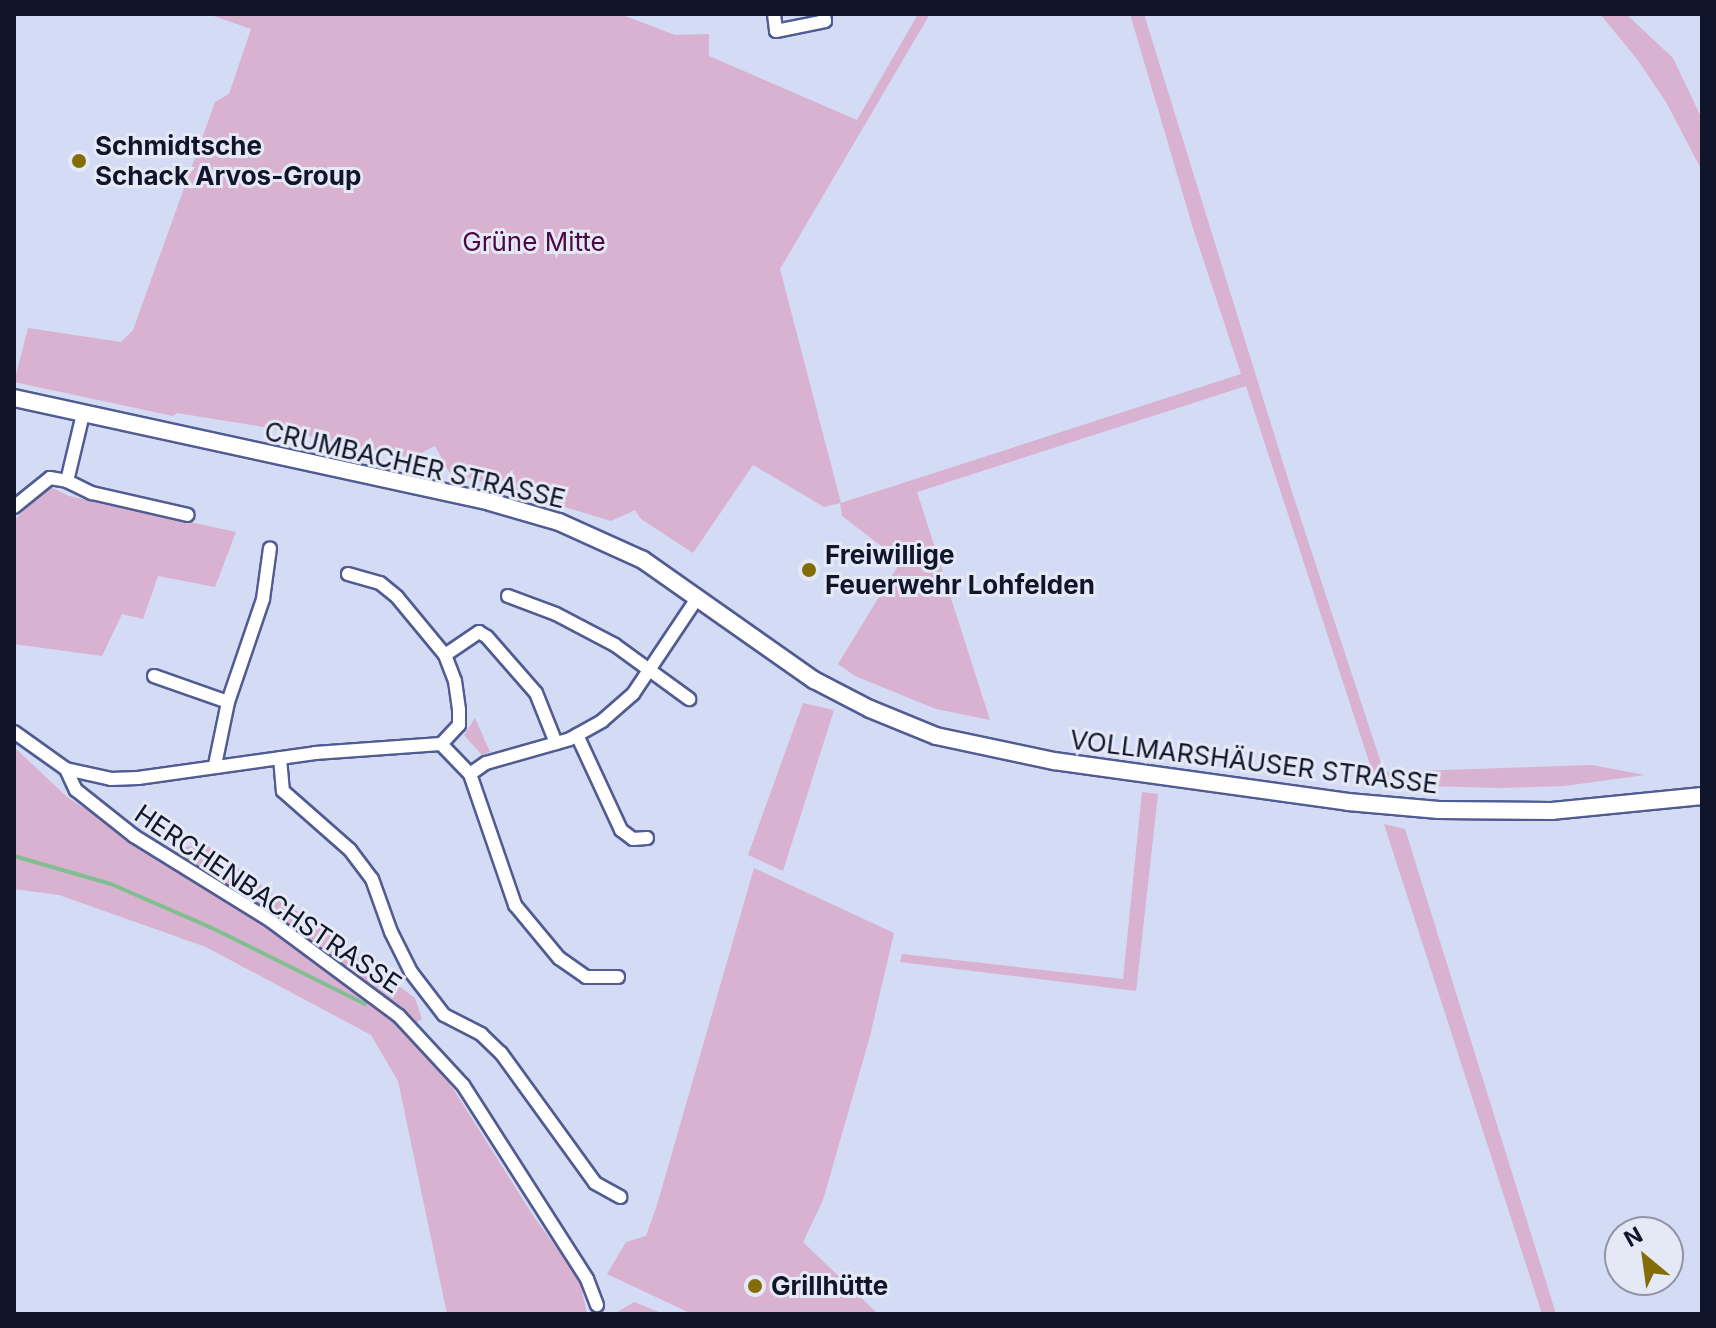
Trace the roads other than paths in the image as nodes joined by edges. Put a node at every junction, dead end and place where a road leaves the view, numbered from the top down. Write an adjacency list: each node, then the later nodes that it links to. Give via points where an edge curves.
1 (774, 14): 2 (street, via 776,31 825,21)
2 (824, 14)
3 (14, 398): 4 (main road, CRUMBACHER STRASSE)
4 (83, 414): 5 (street); 11 (main road, CRUMBACHER STRASSE, via 525,511 615,545)
5 (67, 481): 6 (street, via 50,478); 7 (street, via 92,493)
6 (14, 507)
7 (188, 515)
8 (270, 548): 17 (street, via 263,599)
9 (348, 574): 12 (street, via 380,583 397,597)
10 (508, 596): 13 (street, via 556,614)
11 (698, 597): 13 (street); 15 (main road, CRUMBACHER STRASSE)
12 (445, 655): 20 (street, via 479,632 487,637 536,693); 21 (street, via 455,681 459,725)
13 (652, 669): 16 (street); 19 (street, via 633,694)
14 (154, 676): 17 (street)
15 (814, 680): 26 (main road, VOLLMARSHÄUSER STRASSE, via 936,736 1054,761 1348,802 1552,811)
16 (689, 699)
17 (228, 702): 23 (street)
18 (14, 732): 24 (street, HERCHENBACHSTRASSE)
19 (577, 735): 20 (street); 27 (street, via 621,830 633,839)
20 (556, 743): 25 (street, via 486,763)
21 (441, 744): 22 (street); 25 (street)
22 (280, 758): 23 (street); 29 (street, via 283,791 350,850 372,879 411,972 444,1015 481,1034 501,1053 595,1183)
23 (215, 765): 24 (street, via 111,779)
24 (66, 769): 30 (street, HERCHENBACHSTRASSE, via 76,790 134,836 271,921 399,1016 463,1085 587,1279)
25 (470, 774): 28 (street, via 515,905 559,958 586,977)
26 (1702, 796)
27 (647, 838)
28 (618, 977)
29 (620, 1197)
30 (597, 1305)

